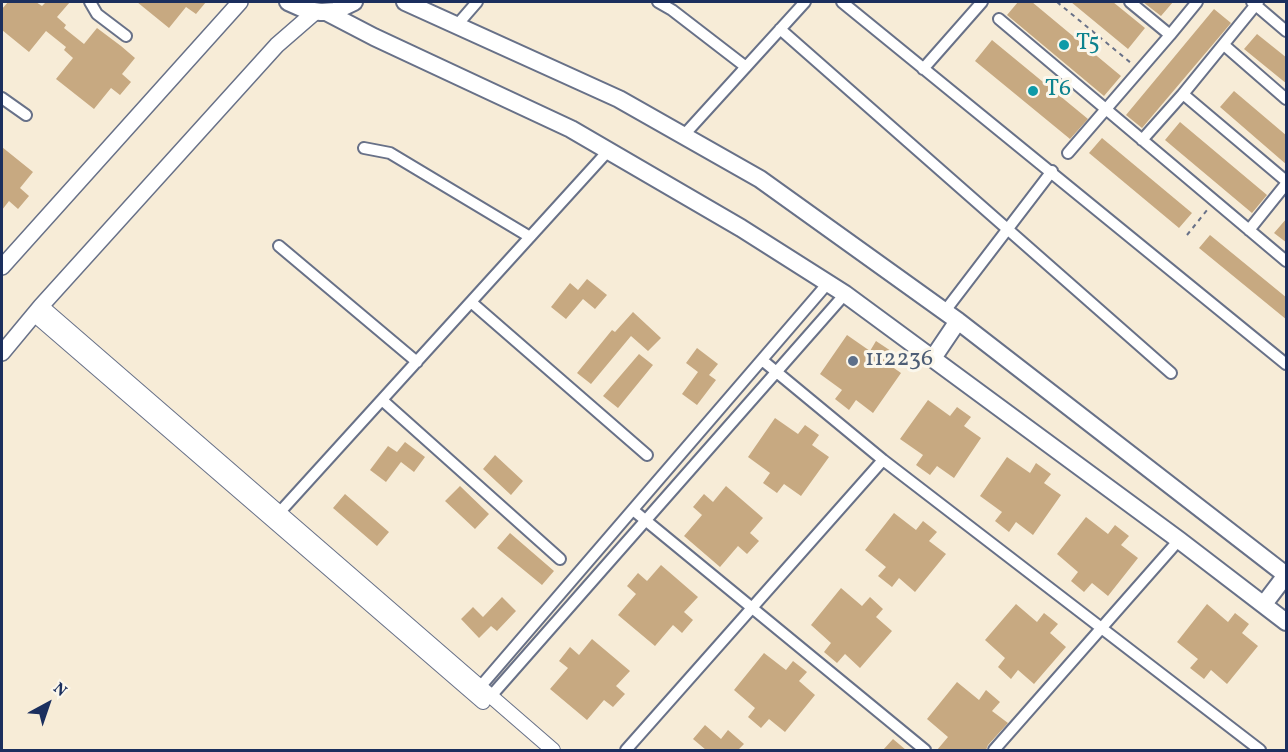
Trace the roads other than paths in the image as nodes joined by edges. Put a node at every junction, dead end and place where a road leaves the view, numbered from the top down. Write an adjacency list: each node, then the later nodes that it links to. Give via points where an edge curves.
1 (90, 2): 21 (street, via 98,14)
2 (240, 2): 42 (main road)
3 (288, 2): 15 (main road)
4 (354, 2): 15 (main road)
5 (405, 2): 17 (main road)
6 (477, 2): 17 (street)
7 (658, 2): 14 (street)
8 (805, 2): 18 (street)
9 (842, 2): 24 (street)
10 (982, 2): 24 (street)
11 (1130, 2): 20 (street)
12 (1197, 2): 20 (street)
13 (1255, 2): 19 (street); 22 (street)
14 (676, 6): 23 (street)
15 (321, 12): 33 (main road); 46 (main road, via 277,45)
16 (999, 19): 28 (street)
17 (457, 25): 30 (main road, via 619,99)
18 (780, 30): 23 (street); 37 (street)
19 (1287, 31)
20 (1170, 35): 28 (street)
21 (126, 36)
22 (1224, 45): 25 (street); 27 (street)
23 (746, 67): 30 (street)
24 (923, 69): 35 (street)
25 (1183, 94): 31 (street); 36 (street)
26 (2, 98): 29 (street)
27 (1287, 99)
28 (1107, 110): 31 (street); 34 (street)
29 (26, 115)
30 (684, 135): 47 (main road, via 760,179)
31 (1142, 140): 38 (street)
32 (364, 148): 39 (street, via 390,153)
33 (609, 150): 39 (street); 43 (main road)
34 (1068, 153)
35 (1052, 171): 37 (street); 52 (street)
36 (1287, 183): 38 (street)
37 (1009, 230): 47 (street); 54 (street)
38 (1249, 230): 41 (street)
39 (530, 237): 45 (street)
40 (279, 246): 51 (street)
41 (1287, 261)
42 (2, 267)
43 (828, 283): 44 (main road); 50 (street)
44 (845, 294): 49 (main road); 53 (street)
45 (471, 302): 51 (street); 56 (street)
46 (38, 311): 48 (main road); 59 (street); 68 (street)
47 (951, 316): 49 (main road); 63 (main road)
48 (2, 353)
49 (933, 358): 61 (main road)
50 (762, 360): 53 (street); 58 (street)
51 (417, 362): 55 (street)
52 (1287, 364)
53 (777, 372): 57 (street); 60 (street)
54 (1171, 374)
55 (382, 400): 59 (street); 62 (street)
56 (647, 455)
57 (883, 460): 65 (street); 67 (street)
58 (633, 510): 60 (street); 68 (street)
59 (279, 513): 68 (street)
60 (646, 521): 65 (street); 68 (street)
61 (1179, 540): 64 (main road); 67 (street)
62 (560, 559)
63 (1286, 575): 64 (main road)
64 (1264, 604): 66 (main road)
65 (752, 609): 71 (street); 72 (street)
66 (1287, 622)
67 (1103, 629): 73 (street); 74 (street)
68 (484, 694): 69 (street); 70 (street)
69 (539, 750)
70 (553, 750)
71 (626, 750)
72 (926, 750)
73 (994, 750)
74 (1260, 750)

